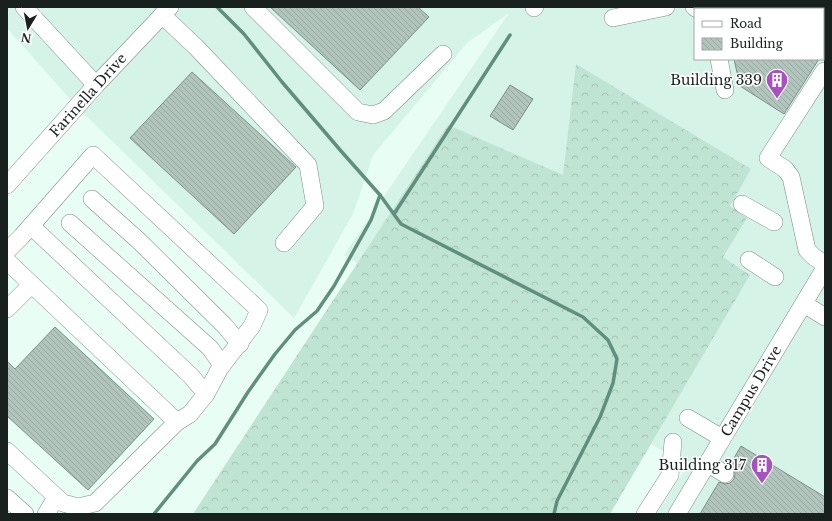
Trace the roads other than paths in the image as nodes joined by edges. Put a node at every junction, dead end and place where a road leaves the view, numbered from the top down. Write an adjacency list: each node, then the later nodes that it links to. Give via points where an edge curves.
1 (24, 7): 9 (street)
2 (253, 7): 6 (street, via 358,112 373,115 384,111)
3 (666, 7): 5 (street)
4 (166, 11): 9 (street, Farinella Drive); 17 (street, via 196,47 308,165 315,206)
5 (613, 18)
6 (443, 54)
7 (719, 60): 10 (street)
8 (824, 71): 21 (street, via 768,158 785,169 791,177 807,250)
9 (96, 85): 11 (street, Farinella Drive)
10 (725, 90)
11 (7, 185)
12 (92, 199): 28 (street, via 145,246)
13 (742, 204): 14 (street)
14 (774, 222)
15 (70, 223): 29 (street, via 210,348)
16 (30, 226): 18 (street); 28 (street, via 93,155 259,310); 30 (street, via 191,376)
17 (284, 242)
18 (7, 251)
19 (749, 260): 23 (street)
20 (7, 261): 24 (street)
21 (825, 264)
22 (825, 268): 25 (street, Campus Drive)
23 (775, 277)
24 (31, 284): 26 (street); 32 (street)
25 (804, 304): 27 (street); 33 (street, Campus Drive)
26 (7, 309)
27 (825, 317)
28 (240, 344): 29 (street)
29 (222, 366): 30 (street)
30 (206, 394): 32 (street, via 190,414)
31 (688, 418): 33 (street)
32 (177, 422): 40 (street)
33 (722, 438): 36 (street, Campus Drive)
34 (673, 442): 43 (street, via 670,475)
35 (7, 451): 39 (street)
36 (708, 463): 37 (street); 44 (street, Campus Drive)
37 (724, 474)
38 (7, 498): 41 (street)
39 (56, 498): 40 (street, via 78,507); 42 (street)
40 (94, 508)
41 (26, 514)
42 (46, 514)
43 (645, 514)
44 (677, 514)

